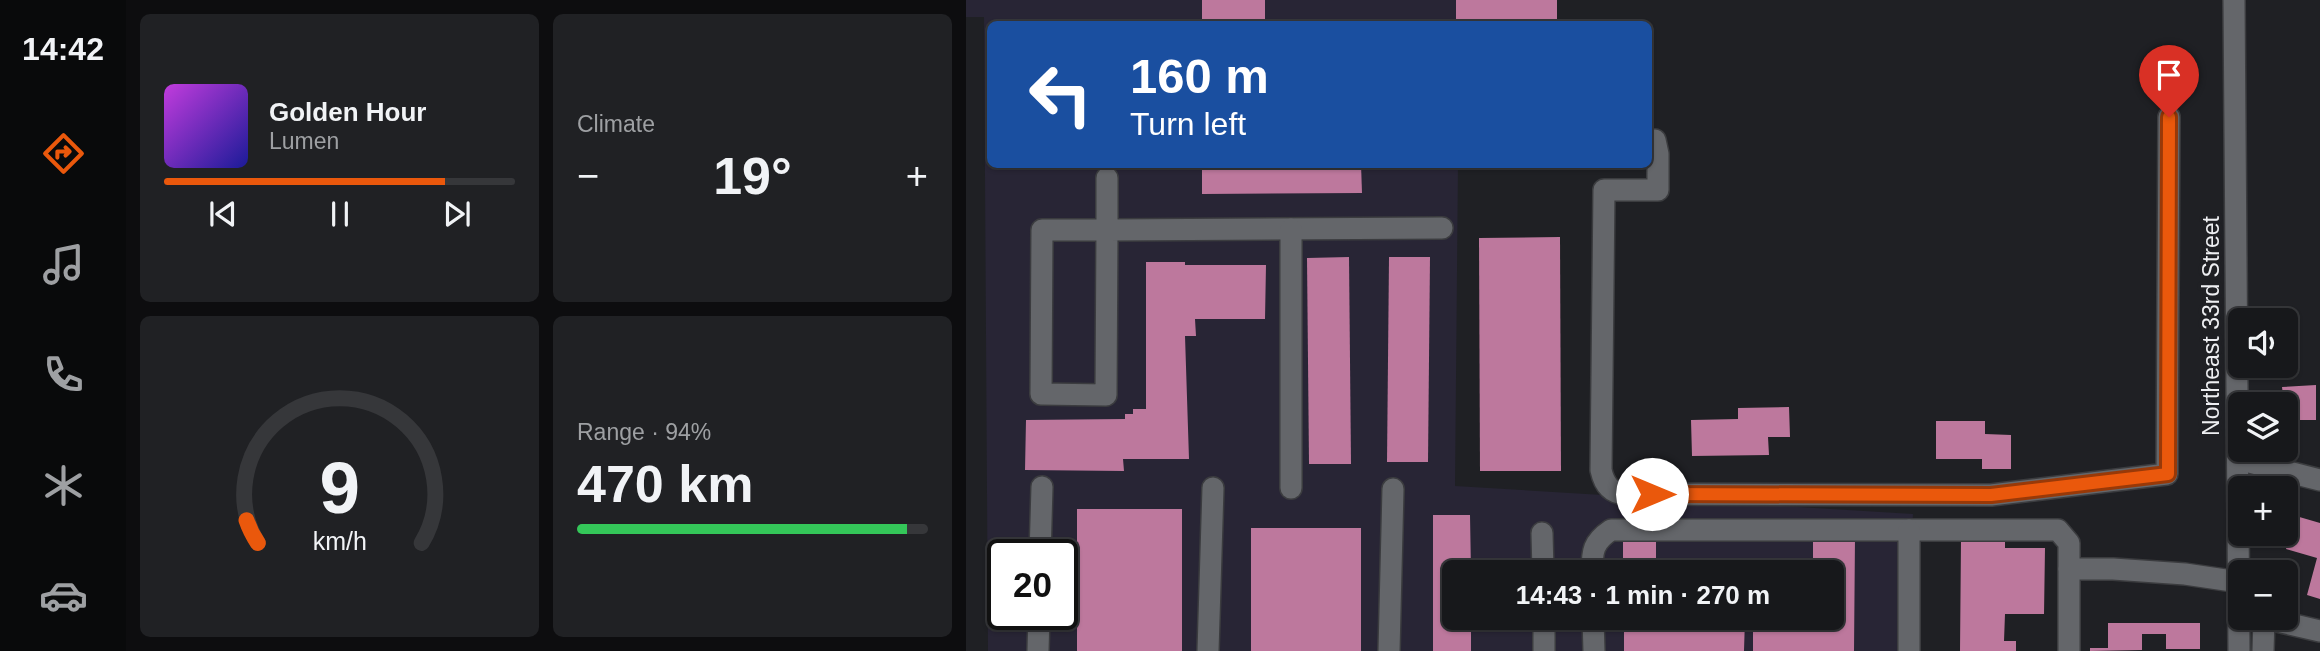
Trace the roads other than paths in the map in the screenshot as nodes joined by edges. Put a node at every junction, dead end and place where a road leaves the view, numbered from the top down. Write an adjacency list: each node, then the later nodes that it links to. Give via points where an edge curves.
1 (2234, 0): 8 (street, Northeast 33rd Street)
2 (2169, 117): 3 (street, via 2168,474 1991,495 1625,494 1608,487 1601,470 1604,190 1658,190)
3 (1655, 140)
4 (1107, 178): 7 (street)
5 (1442, 228): 6 (street)
6 (1291, 229): 7 (street); 14 (street)
7 (1107, 230): 7 (street, via 1042,230 1041,394 1106,395)
8 (2237, 392)
9 (2238, 462): 21 (street, Northeast 33rd Street)
10 (2250, 462): 11 (street)
11 (2320, 480)
12 (1042, 487): 18 (street)
13 (1213, 488): 32 (street)
14 (1292, 488)
15 (1393, 489): 33 (street)
16 (1909, 530): 20 (street, via 1611,530 1600,537); 22 (street, via 2058,530 2069,543); 36 (street)
17 (1542, 533): 19 (street)
18 (1040, 539)
19 (1543, 560)
20 (1592, 560)
21 (2239, 560)
22 (2069, 569): 23 (street); 37 (street)
23 (2228, 580)
24 (2298, 626): 30 (street)
25 (1039, 630): 31 (street)
26 (1544, 630): 34 (street)
27 (1593, 630): 35 (street)
28 (2239, 630): 38 (street, Northeast 33rd Street)
29 (2264, 630): 39 (street)
30 (2320, 631)
31 (1038, 651)
32 (1208, 651)
33 (1389, 651)
34 (1544, 651)
35 (1594, 651)
36 (1909, 651)
37 (2069, 651)
38 (2239, 651)
39 (2263, 651)

